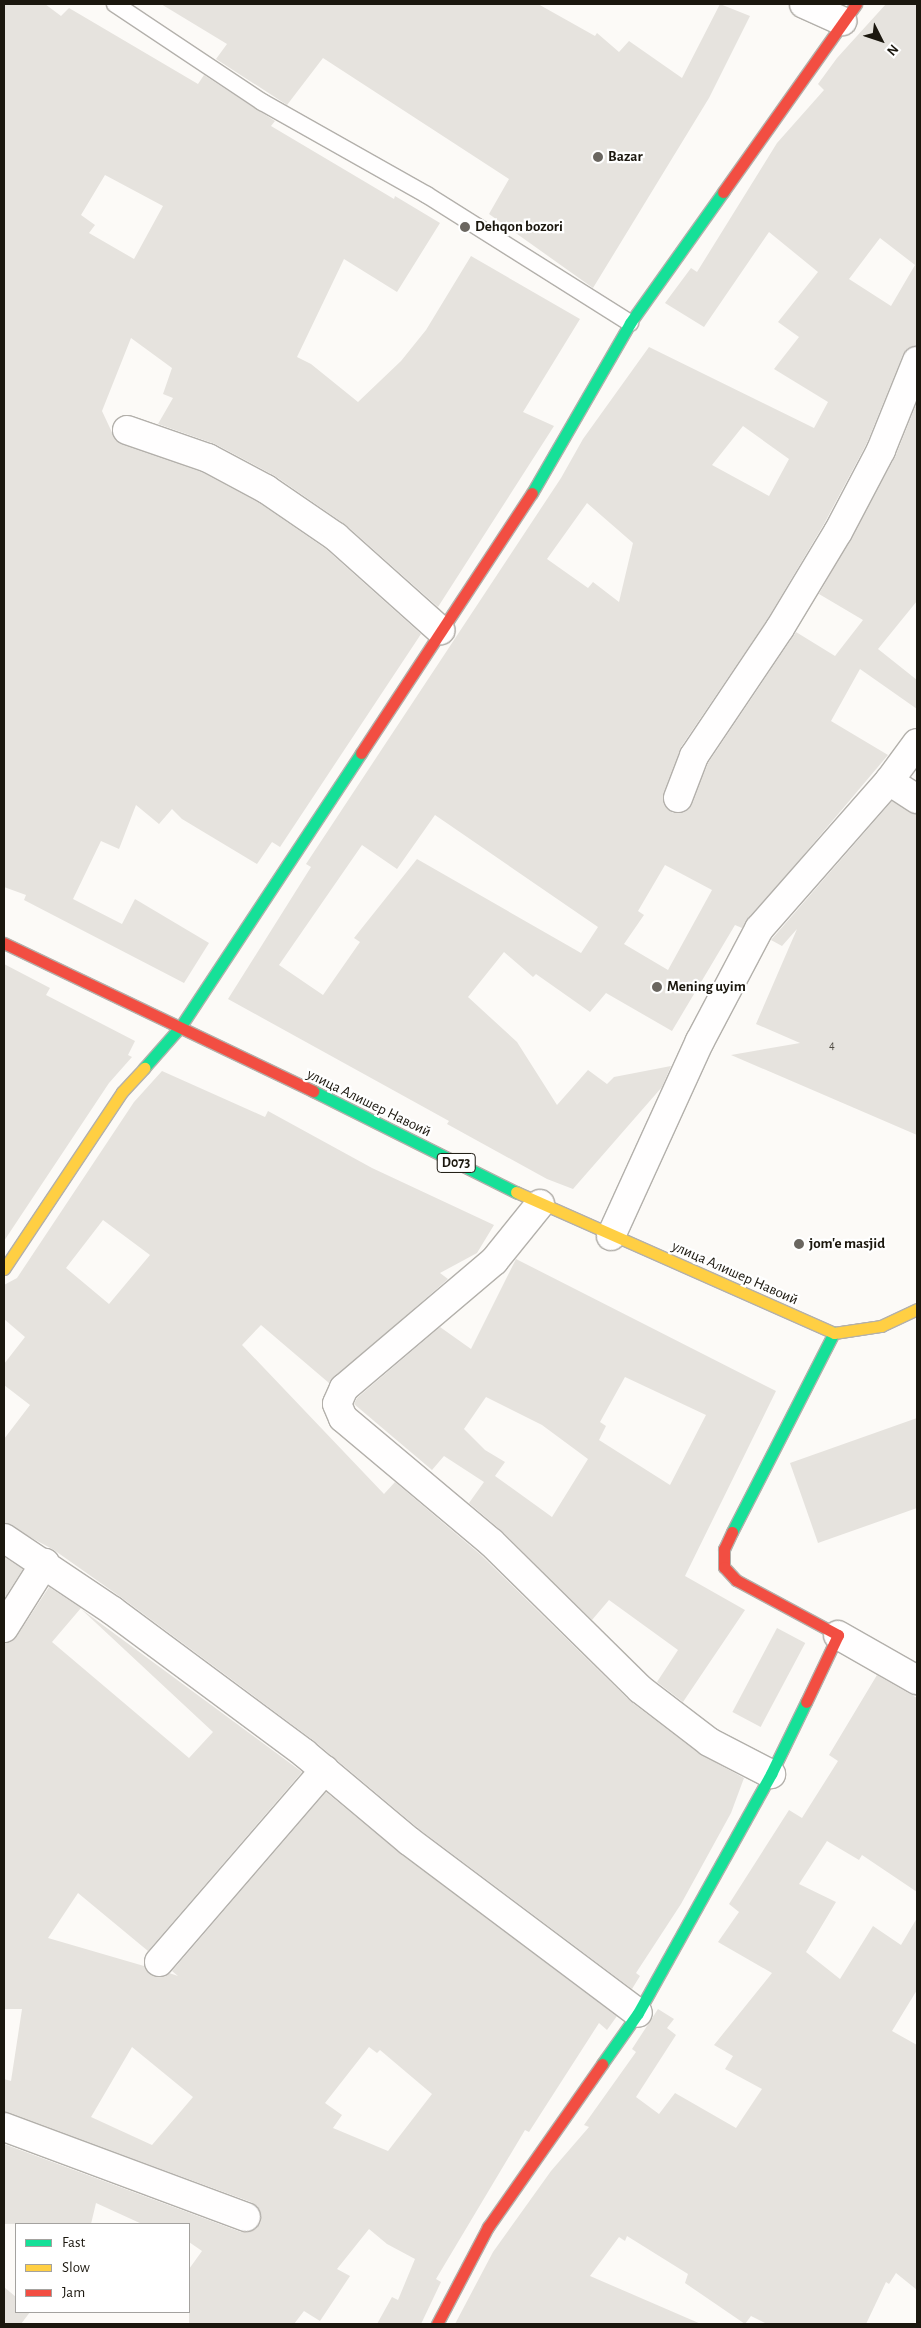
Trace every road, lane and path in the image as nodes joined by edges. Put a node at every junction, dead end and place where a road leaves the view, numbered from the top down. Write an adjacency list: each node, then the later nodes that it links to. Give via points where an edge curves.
1 (115, 4): 4 (lane, via 262,102 427,195)
2 (804, 4): 3 (street)
3 (849, 12): 4 (street)
4 (630, 323): 7 (street, via 548,469)
5 (917, 360): 10 (street, via 881,450 838,532 780,628 694,756)
6 (127, 430): 7 (street, via 208,458 266,489 336,537)
7 (440, 630): 13 (street)
8 (917, 743): 9 (street)
9 (889, 781): 11 (street); 15 (street, via 759,929 700,1040)
10 (678, 798)
11 (917, 799)
12 (4, 943): 13 (street, улица Алишер Навоий / D073)
13 (181, 1026): 14 (street, улица Алишер Навоий / D073); 16 (street, via 122,1092)
14 (540, 1204): 15 (street, улица Алишер Навоий / D073); 25 (street, via 494,1262 344,1388 337,1404 343,1418 492,1543 640,1689 709,1742)
15 (611, 1236): 18 (street, улица Алишер Навоий / D073)
16 (4, 1269)
17 (917, 1309): 18 (street, via 881,1326)
18 (834, 1333): 22 (street, via 724,1549 724,1567 736,1580)
19 (4, 1538): 20 (street)
20 (45, 1563): 21 (street); 24 (street)
21 (4, 1628)
22 (838, 1635): 23 (street); 25 (street)
23 (917, 1680)
24 (325, 1770): 26 (street); 27 (street, via 409,1840)
25 (771, 1774): 27 (street)
26 (159, 1962)
27 (638, 2013): 30 (street, via 488,2227)
28 (4, 2127): 29 (street)
29 (246, 2217)
30 (437, 2324)

